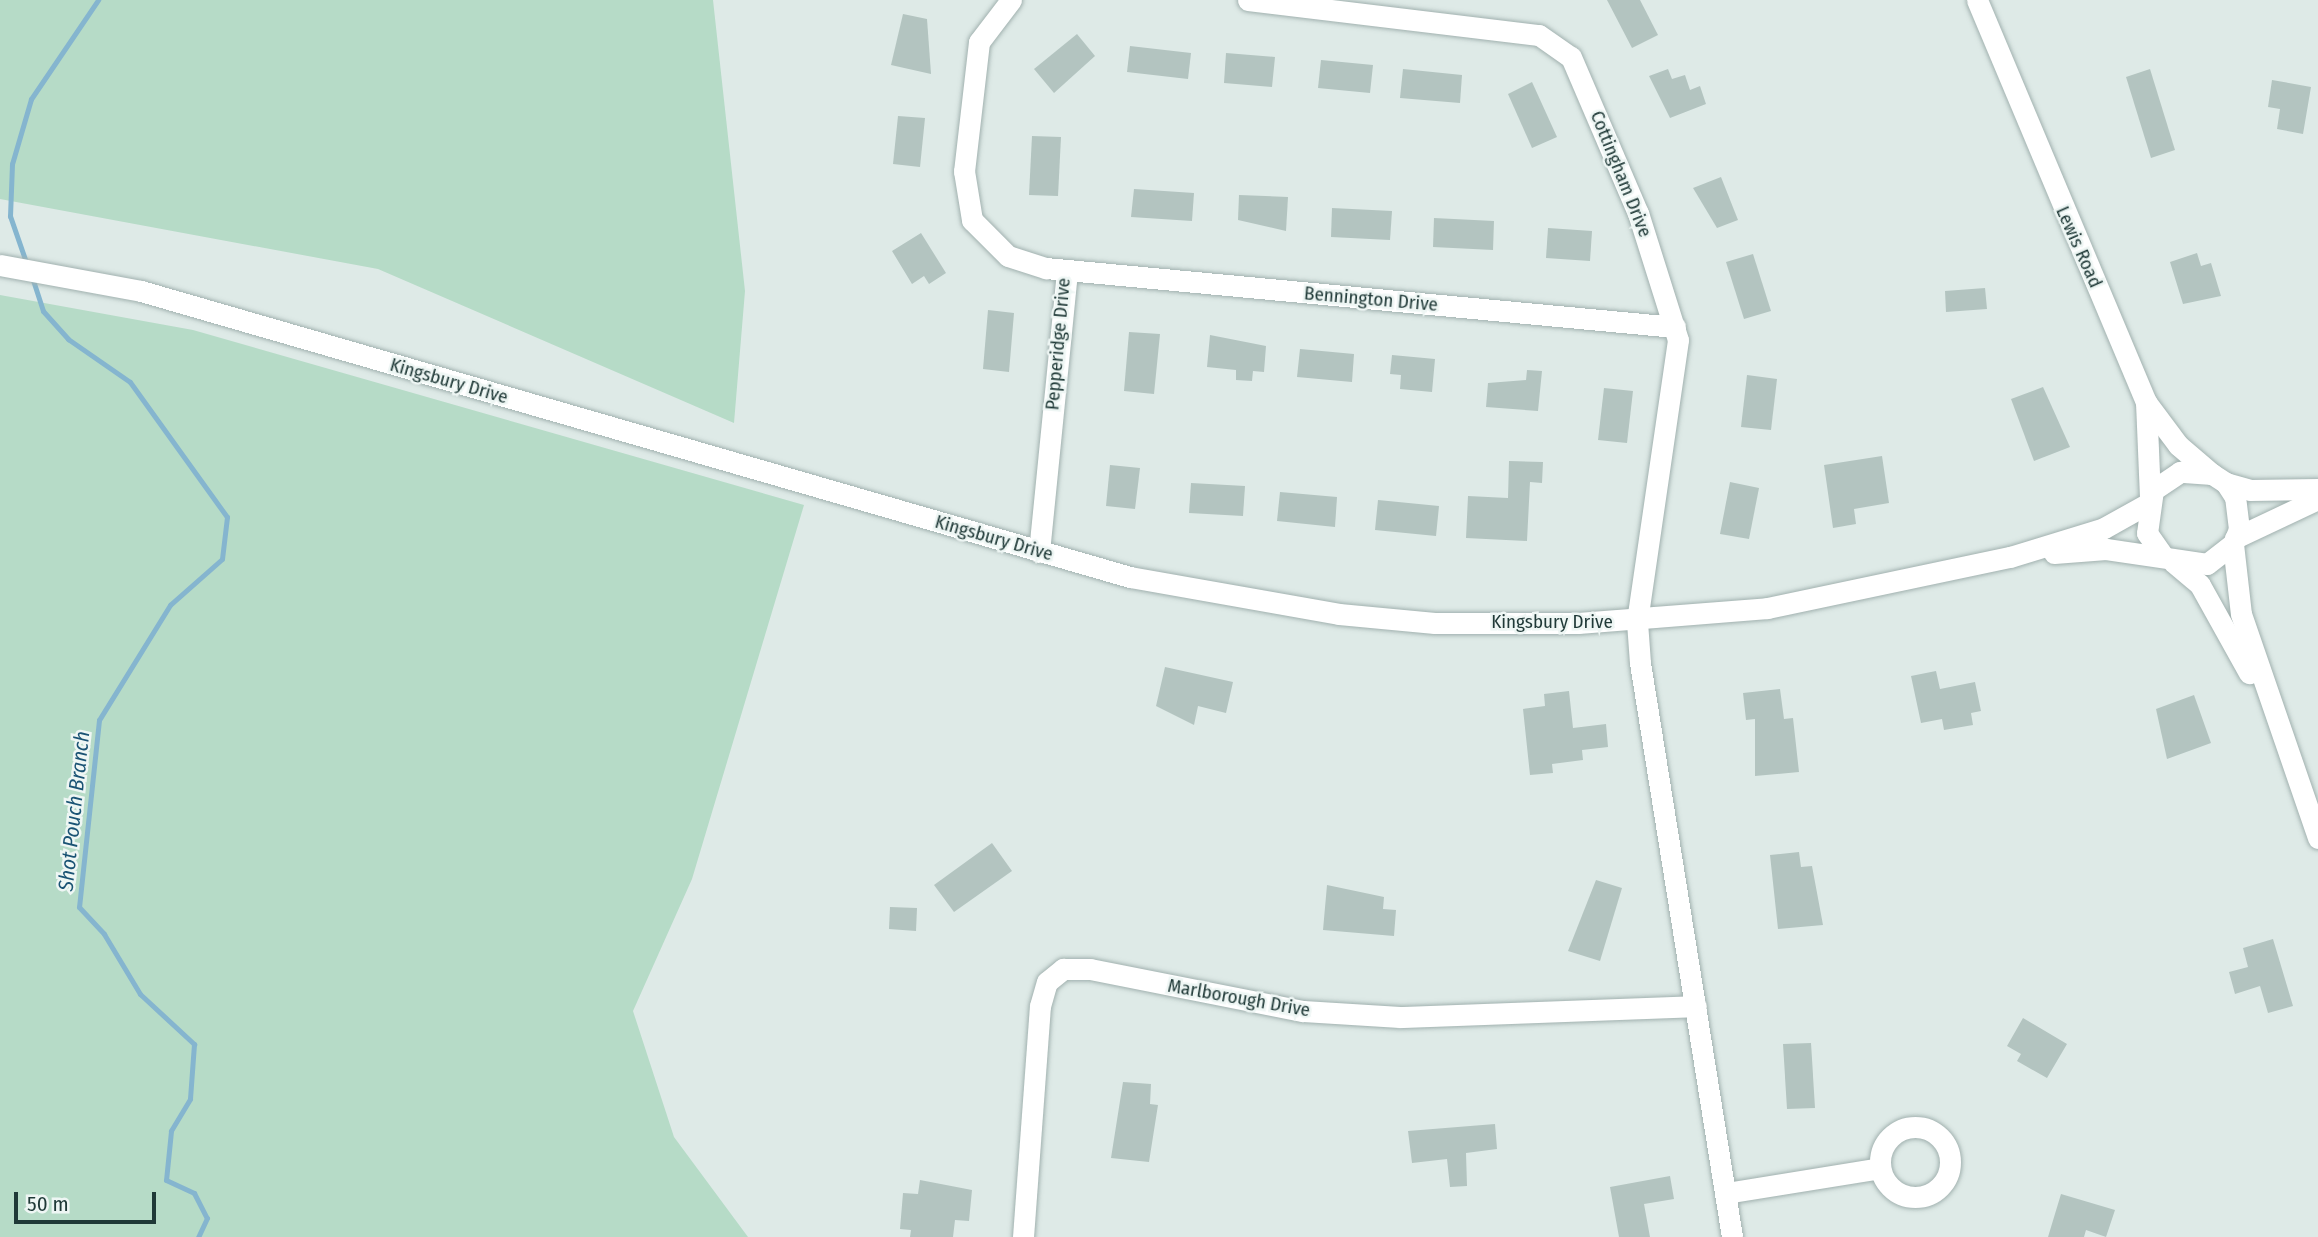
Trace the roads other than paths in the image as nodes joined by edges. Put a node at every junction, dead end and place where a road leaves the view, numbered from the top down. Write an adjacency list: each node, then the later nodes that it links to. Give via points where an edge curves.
1 (1010, 0): 5 (street, Pepperidge Drive, via 987,24 975,57 966,207 984,236 1008,256)
2 (1248, 0): 6 (street, Cottingham Drive, via 1518,28 1556,45 1571,57 1588,93 1638,213)
3 (1977, 0): 7 (street, Lewis Road)
4 (0, 265): 13 (street, Kingsbury Drive, via 78,277)
5 (1067, 270): 6 (street, Bennington Drive); 13 (street, Pepperidge Drive)
6 (1675, 327): 16 (street, Cottingham Drive, via 1677,366)
7 (2146, 402): 8 (street, Lewis Road, via 2178,445); 11 (street)
8 (2219, 479): 9 (street, Kingsbury Drive, via 2250,490); 11 (street, Kingsbury Drive, via 2180,472); 12 (street, via 2240,512)
9 (2318, 489)
10 (2318, 499): 12 (street, Kingsbury Drive)
11 (2148, 500): 14 (street, Kingsbury Drive, via 2104,528); 15 (street, via 2147,533)
12 (2234, 541): 15 (street, Kingsbury Drive, via 2207,564); 17 (street, via 2233,580)
13 (1039, 552): 16 (street, Kingsbury Drive, via 1130,577 1339,614 1435,623)
14 (2010, 557): 15 (street, Kingsbury Drive, via 2106,549); 16 (street, Kingsbury Drive, via 1767,608)
15 (2167, 558): 17 (street, via 2213,605)
16 (1637, 622): 19 (street)
17 (2271, 715): 18 (street)
18 (2318, 838)
19 (1696, 1006): 21 (street); 22 (street, Marlborough Drive, via 1400,1017 1303,1011 1090,969 1063,969 1047,982 1040,1006)
20 (1881, 1168): 21 (street)
21 (1726, 1193): 23 (street)
22 (1023, 1237)
23 (1732, 1237)

